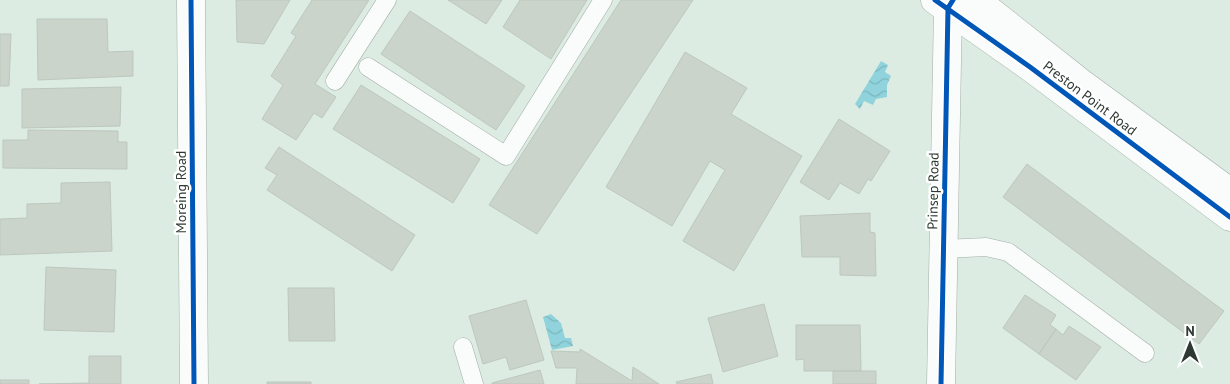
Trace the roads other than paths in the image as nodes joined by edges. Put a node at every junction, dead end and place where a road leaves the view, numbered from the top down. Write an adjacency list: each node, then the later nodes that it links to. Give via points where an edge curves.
1 (191, 0): 13 (street, Moreing Road)
2 (388, 0): 7 (lane)
3 (603, 0): 6 (lane, via 506,156)
4 (976, 0): 8 (street, Preston Point Road, via 1081,83)
5 (945, 3): 9 (street, Preston Point Road); 10 (street, Prinsep Road)
6 (368, 66)
7 (335, 81)
8 (1230, 192)
9 (1230, 217)
10 (944, 249): 12 (lane, via 986,247 1008,252); 15 (street, Prinsep Road)
11 (464, 348): 14 (lane)
12 (1145, 353)
13 (194, 384)
14 (474, 384)
15 (941, 384)

